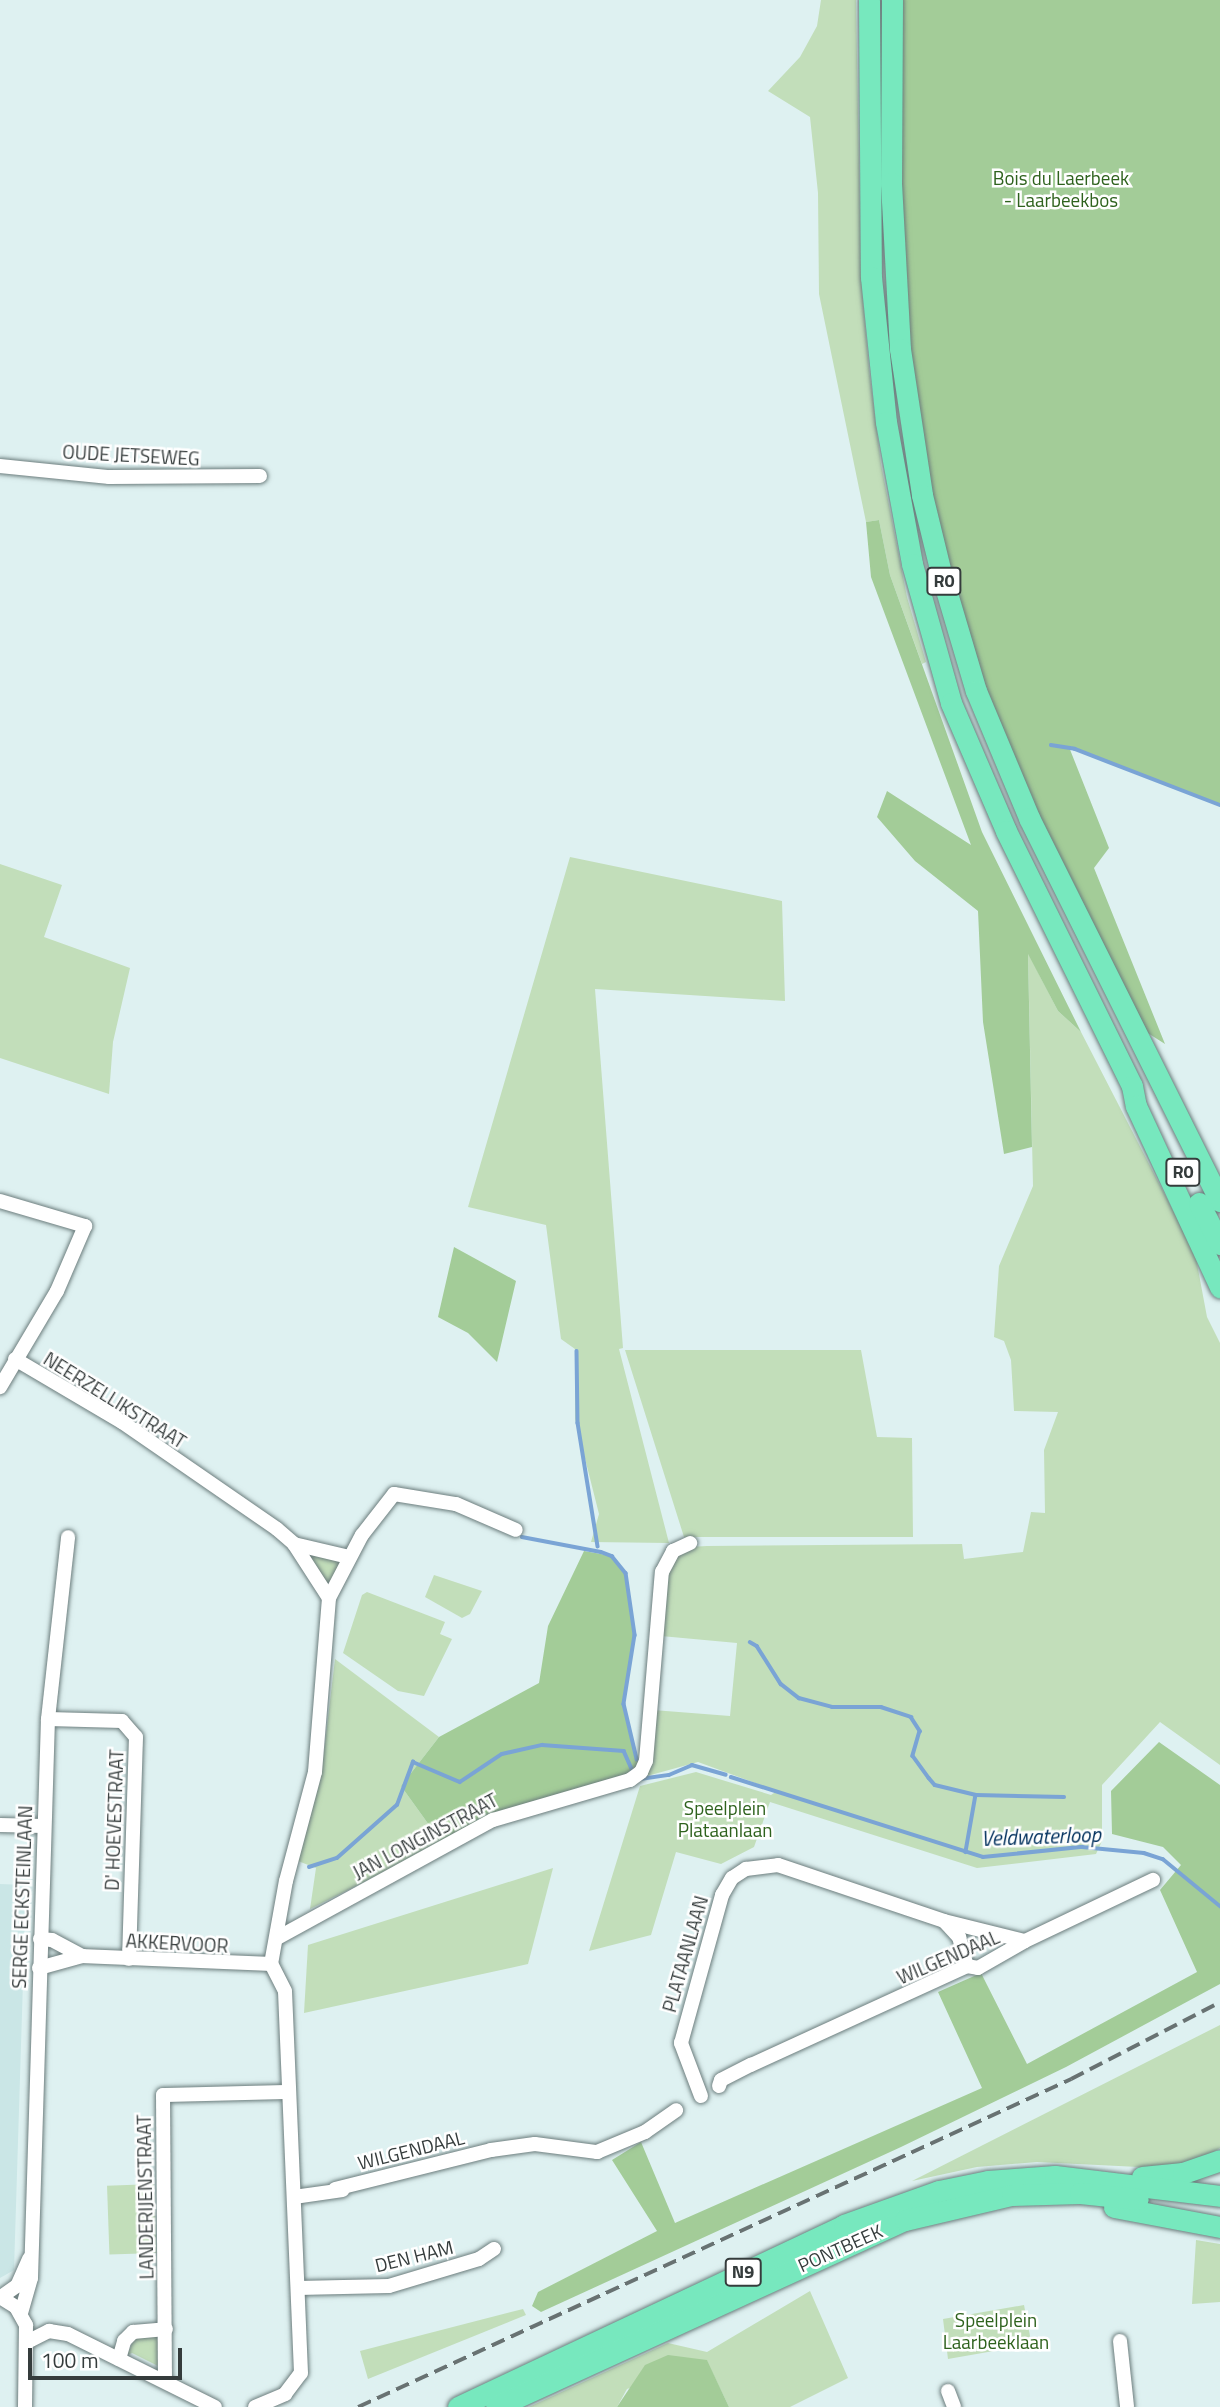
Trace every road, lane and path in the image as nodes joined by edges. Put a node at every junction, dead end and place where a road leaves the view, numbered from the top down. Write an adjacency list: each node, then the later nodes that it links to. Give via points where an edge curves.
1 (869, 0): 5 (highway, R0, via 871,277 886,422 912,564 951,703 1006,831)
2 (892, 0): 7 (highway, R0, via 891,183 901,349 922,495 941,573 976,691 1028,818)
3 (0, 466): 4 (street, OUDE JETSEWEG, via 109,477)
4 (260, 476)
5 (1132, 1086): 8 (highway, R0, via 1145,1101); 9 (highway, via 1136,1106)
6 (0, 1201): 10 (street, via 85,1226 57,1291)
7 (1220, 1201)
8 (1220, 1244)
9 (1220, 1287)
10 (15, 1359): 11 (street); 15 (street, NEERZELLIKSTRAAT, via 122,1422)
11 (0, 1387)
12 (516, 1530): 16 (street, via 456,1504 394,1494)
13 (68, 1537): 18 (street, SERGE ECKSTEINLAAN)
14 (690, 1543): 23 (street, JAN LONGINSTRAAT, via 673,1551 662,1572 646,1760 641,1772 630,1780 493,1820)
15 (295, 1544): 16 (street); 17 (street)
16 (349, 1557): 17 (street)
17 (330, 1598): 23 (street, via 315,1772 286,1881)
18 (48, 1718): 20 (street, SERGE ECKSTEINLAAN); 27 (street, D' HOEVESTRAAT, via 121,1721 136,1737)
19 (0, 1825): 20 (street)
20 (43, 1826): 24 (street, SERGE ECKSTEINLAAN)
21 (1153, 1880): 25 (street, WILGENDAAL)
22 (944, 1921): 25 (street, PLATAANLAAN); 29 (street, via 959,1937); 32 (street, PLATAANLAAN, via 778,1865 759,1864 739,1872 722,1895 681,2043)
23 (279, 1937): 28 (street)
24 (40, 1939): 26 (street, AKKERVOOR, via 52,1940); 30 (street, SERGE ECKSTEINLAAN)
25 (1024, 1941): 29 (street, WILGENDAAL, via 978,1968)
26 (82, 1956): 27 (street, AKKERVOOR); 30 (street, AKKERVOOR)
27 (129, 1959): 28 (street, AKKERVOOR)
28 (271, 1964): 31 (street, via 285,1991)
29 (967, 1966): 32 (street, WILGENDAAL)
30 (39, 1968): 38 (street, SERGE ECKSTEINLAAN)
31 (288, 2092): 35 (street); 42 (street, LANDERIJENSTRAAT, via 163,2095)
32 (701, 2096): 35 (street, WILGENDAAL, via 597,2152 535,2144 491,2150)
33 (1220, 2160): 34 (highway, via 1183,2173)
34 (1087, 2186): 36 (highway, N9); 36 (highway, via 1099,2203); 51 (highway, N9, via 1024,2176 889,2208); 52 (highway, PONTBEEK / N9, via 979,2199 905,2220)
35 (293, 2197): 39 (street)
36 (1217, 2211)
37 (494, 2249): 39 (street, DEN HAM, via 479,2259 389,2286)
38 (30, 2258): 40 (street, SERGE ECKSTEINLAAN, via 17,2286); 41 (street, SERGE ECKSTEINLAAN, via 31,2278)
39 (298, 2288): 50 (street, via 300,2373 285,2394)
40 (0, 2297): 41 (street)
41 (21, 2313): 44 (street)
42 (166, 2329): 45 (street, via 133,2332 124,2341); 46 (street, LANDERIJENSTRAAT)
43 (1120, 2341): 54 (street)
44 (27, 2345): 45 (street, via 49,2331 68,2334); 48 (street)
45 (119, 2359): 46 (street)
46 (165, 2381): 49 (street)
47 (948, 2391): 53 (street)
48 (26, 2407)
49 (215, 2407)
50 (255, 2407)
51 (458, 2407)
52 (496, 2407)
53 (954, 2407)
54 (1127, 2407)

